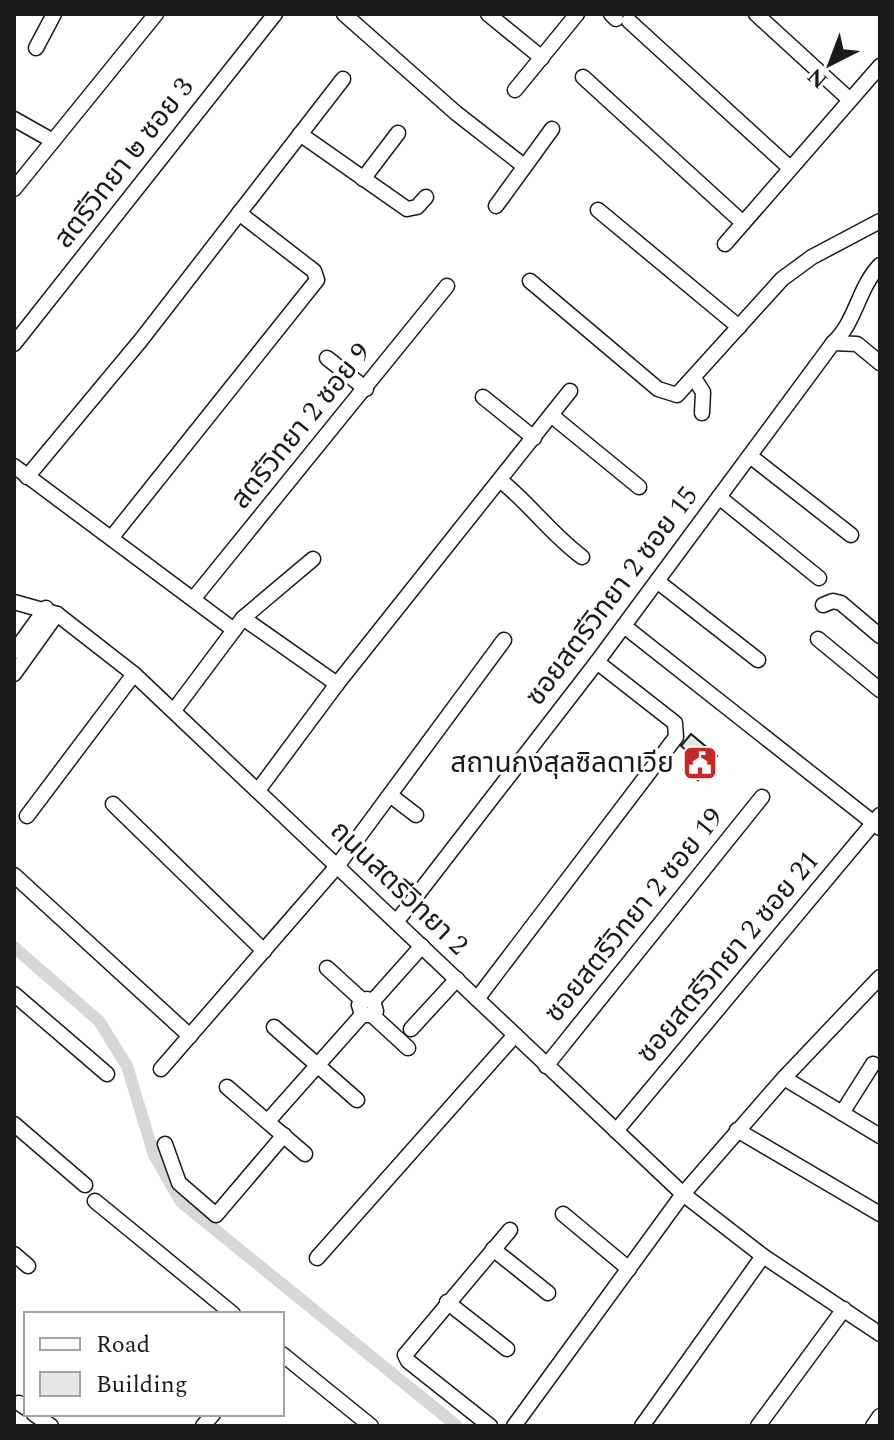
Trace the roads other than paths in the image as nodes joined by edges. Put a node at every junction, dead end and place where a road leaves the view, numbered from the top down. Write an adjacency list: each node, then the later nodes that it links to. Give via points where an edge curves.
1 (54, 14): 9 (street)
2 (156, 14): 20 (street)
3 (275, 14): 37 (street, สตรีวิทยา ๒ ซอย 3)
4 (344, 14): 21 (street)
5 (488, 14): 10 (street)
6 (577, 14): 10 (street)
7 (756, 14): 15 (street)
8 (619, 18): 22 (street)
9 (36, 48)
10 (542, 58): 14 (street)
11 (880, 66): 15 (street)
12 (583, 77): 29 (street)
13 (343, 79): 19 (street)
14 (515, 90)
15 (850, 100): 22 (street)
16 (14, 119): 20 (street)
17 (552, 129): 21 (street)
18 (398, 133): 23 (street)
19 (300, 134): 23 (street); 28 (street)
20 (53, 141): 24 (street)
21 (524, 166): 26 (street)
22 (790, 168): 29 (street)
23 (363, 179): 25 (street, via 407,209)
24 (14, 189)
25 (426, 197)
26 (496, 206)
27 (598, 210): 35 (street)
28 (239, 213): 49 (street); 54 (street, via 317,274 317,280)
29 (743, 223): 31 (street)
30 (879, 224): 35 (street, via 802,265)
31 (725, 244)
32 (880, 265): 36 (street, ซอยสตรีวิทยา 2 ซอย 15, via 867,278 849,324)
33 (530, 281): 40 (street, via 664,393 677,395)
34 (447, 286): 41 (street, สตรีวิทยา 2 ซอย 9)
35 (739, 327): 40 (street)
36 (833, 343): 39 (street, via 857,344); 47 (street, ซอยสตรีวิทยา 2 ซอย 15)
37 (14, 344)
38 (327, 358): 41 (street)
39 (880, 363)
40 (694, 378): 44 (street, via 703,392)
41 (366, 389): 59 (street, สตรีวิทยา 2 ซอย 9)
42 (570, 391): 45 (street)
43 (483, 397): 46 (street)
44 (702, 413)
45 (551, 415): 46 (street); 51 (street)
46 (534, 438): 50 (street)
47 (750, 456): 52 (street, ซอยสตรีวิทยา 2 ซอย 15); 53 (street)
48 (14, 466): 49 (street)
49 (27, 477): 54 (street)
50 (500, 480): 55 (street); 73 (street)
51 (639, 487)
52 (719, 497): 57 (street); 58 (street, ซอยสตรีวิทยา 2 ซอย 15)
53 (851, 535)
54 (112, 537): 59 (street)
55 (582, 557)
56 (313, 559): 63 (street)
57 (819, 578)
58 (657, 581): 64 (street, ซอยสตรีวิทยา 2 ซอย 15); 69 (street)
59 (194, 598): 63 (street)
60 (14, 602): 62 (street)
61 (823, 605): 65 (street, via 841,603)
62 (51, 611): 68 (street); 71 (street); 72 (street, ถนนสตรีวิทยา 2)
63 (239, 624): 73 (street); 75 (street)
64 (624, 626): 70 (street, ซอยสตรีวิทยา 2 ซอย 15); 82 (street)
65 (880, 636)
66 (818, 639): 74 (street)
67 (504, 640): 77 (street)
68 (14, 652)
69 (758, 660)
70 (597, 662): 85 (street, ซอยสตรีวิทยา 2 ซอย 15); 92 (street, via 675,723 678,732)
71 (14, 674)
72 (134, 674): 75 (street, ถนนสตรีวิทยา 2); 81 (street)
73 (337, 684): 76 (street)
74 (880, 690)
75 (175, 709): 76 (street, ถนนสตรีวิทยา 2)
76 (259, 789): 83 (street, ถนนสตรีวิทยา 2)
77 (390, 795): 80 (street); 83 (street)
78 (762, 797): 101 (street, ซอยสตรีวิทยา 2 ซอย 19)
79 (113, 804): 87 (street)
80 (416, 815)
81 (27, 816)
82 (878, 822): 111 (street, ซอยสตรีวิทยา 2 ซอย 21)
83 (338, 865): 85 (street, ถนนสตรีวิทยา 2); 87 (street)
84 (14, 875): 97 (street)
85 (397, 921): 86 (street, ถนนสตรีวิทยา 2)
86 (422, 946): 89 (street, ถนนสตรีวิทยา 2); 93 (street)
87 (264, 951): 97 (street)
88 (327, 968): 93 (street)
89 (457, 979): 92 (street, ถนนสตรีวิทยา 2); 95 (street)
90 (879, 979): 104 (street)
91 (14, 994): 103 (street)
92 (477, 999): 96 (street, ถนนสตรีวิทยา 2)
93 (367, 1008): 98 (street); 99 (street)
94 (274, 1027): 99 (street)
95 (411, 1029)
96 (515, 1035): 101 (street, ถนนสตรีวิทยา 2); 125 (street)
97 (190, 1036): 102 (street)
98 (408, 1048)
99 (316, 1064): 106 (street); 108 (street)
100 (873, 1064): 107 (street)
101 (546, 1066): 111 (street, ถนนสตรีวิทยา 2)
102 (161, 1069)
103 (107, 1074)
104 (784, 1078): 107 (street); 110 (street)
105 (227, 1087): 108 (street)
106 (357, 1100)
107 (842, 1113): 113 (street)
108 (268, 1121): 112 (street)
109 (14, 1124): 116 (street)
110 (737, 1130): 117 (street); 120 (street)
111 (616, 1131): 117 (street, ถนนสตรีวิทยา 2)
112 (284, 1135): 114 (street, via 216,1215 179,1183); 115 (street)
113 (880, 1136)
114 (165, 1144)
115 (305, 1154)
116 (85, 1185)
117 (683, 1194): 124 (street, ถนนสตรีวิทยา 2); 127 (street)
118 (95, 1201): 131 (street)
119 (563, 1214): 127 (street)
120 (880, 1214)
121 (510, 1230): 122 (street)
122 (493, 1249): 128 (street); 129 (street)
123 (14, 1254): 126 (street)
124 (763, 1256): 130 (street, ถนนสตรีวิทยา 2); 139 (street)
125 (317, 1258)
126 (28, 1266)
127 (629, 1269): 138 (street)
128 (548, 1293)
129 (447, 1302): 133 (street); 137 (street, via 405,1355)
130 (844, 1309): 132 (street, ถนนสตรีวิทยา 2); 140 (street)
131 (231, 1312)
132 (880, 1334)
133 (507, 1349)
134 (284, 1356): 136 (street)
135 (880, 1416): 141 (street)
136 (371, 1426)
137 (490, 1426)
138 (514, 1426)
139 (642, 1426)
140 (758, 1426)
141 (873, 1426)

